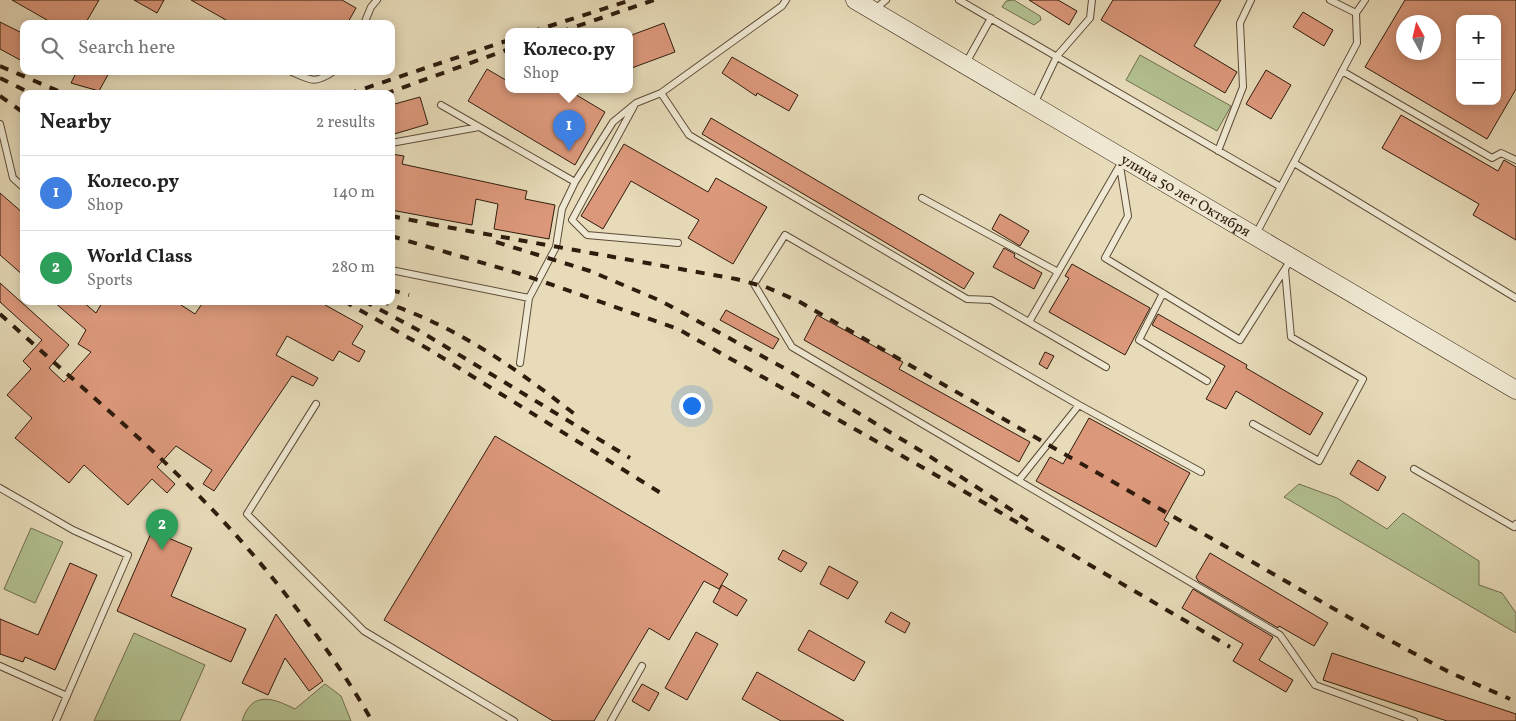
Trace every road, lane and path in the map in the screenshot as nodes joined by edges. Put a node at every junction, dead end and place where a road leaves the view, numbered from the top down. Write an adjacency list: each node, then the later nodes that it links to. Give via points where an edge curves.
1 (377, 0): 12 (lane)
2 (786, 0): 18 (lane)
3 (855, 0): 9 (main road, улица 50 лет Октября)
4 (959, 0): 11 (lane)
5 (1092, 0): 13 (lane, via 1090,18)
6 (1251, 0): 25 (lane, via 1240,23 1243,88)
7 (1330, 0): 10 (lane)
8 (1364, 0): 10 (lane)
9 (880, 5): 14 (main road, улица 50 лет Октября)
10 (1356, 13): 15 (lane, via 1357,43)
11 (991, 18): 13 (lane); 14 (lane)
12 (366, 20)
13 (1058, 56): 21 (lane); 25 (lane)
14 (965, 64): 21 (main road, улица 50 лет Октября)
15 (1342, 71): 26 (lane, via 1492,158 1501,153); 28 (lane)
16 (299, 75): 17 (lane, via 319,81)
17 (328, 75)
18 (660, 93): 19 (lane); 41 (lane, via 689,135 966,299 991,300)
19 (636, 103): 29 (lane, via 613,122); 34 (lane, via 572,220 587,235)
20 (441, 105): 23 (lane)
21 (1033, 105): 27 (main road, улица 50 лет Октября)
22 (0, 124): 30 (lane, via 13,178)
23 (479, 127): 24 (lane); 29 (lane)
24 (395, 142)
25 (1218, 151): 31 (lane)
26 (1516, 160)
27 (1122, 162): 33 (main road, улица 50 лет Октября); 37 (lane); 38 (lane, via 1128,216 1104,258)
28 (1294, 163): 31 (lane); 40 (lane)
29 (576, 182): 39 (lane, via 562,210 552,259)
30 (20, 184)
31 (1281, 187): 33 (lane)
32 (922, 198): 37 (lane)
33 (1256, 236): 35 (main road, улица 50 лет Октября)
34 (678, 243)
35 (1289, 264): 38 (lane, via 1240,340); 45 (main road, улица 50 лет Октября); 48 (lane, via 1291,337 1363,379 1320,461)
36 (395, 271): 39 (lane)
37 (1058, 272): 41 (lane)
38 (1163, 293): 44 (lane, via 1139,340)
39 (530, 298): 42 (lane)
40 (1516, 298)
41 (1029, 322): 43 (lane)
42 (520, 363)
43 (1106, 367)
44 (1207, 381)
45 (1516, 390)
46 (316, 404): 58 (lane, via 247,514 364,631)
47 (1079, 405): 50 (lane); 51 (lane); 51 (lane, via 785,235 754,284 792,347)
48 (1253, 424)
49 (1414, 469): 53 (lane, via 1514,527)
50 (1201, 472)
51 (1019, 480): 60 (lane, via 1280,635 1315,685)
52 (0, 488): 56 (lane, via 73,530 128,555)
53 (1516, 524)
54 (0, 666): 56 (lane)
55 (642, 666): 59 (lane)
56 (67, 696): 57 (lane)
57 (56, 721)
58 (514, 721)
59 (611, 721)
60 (1414, 721)

